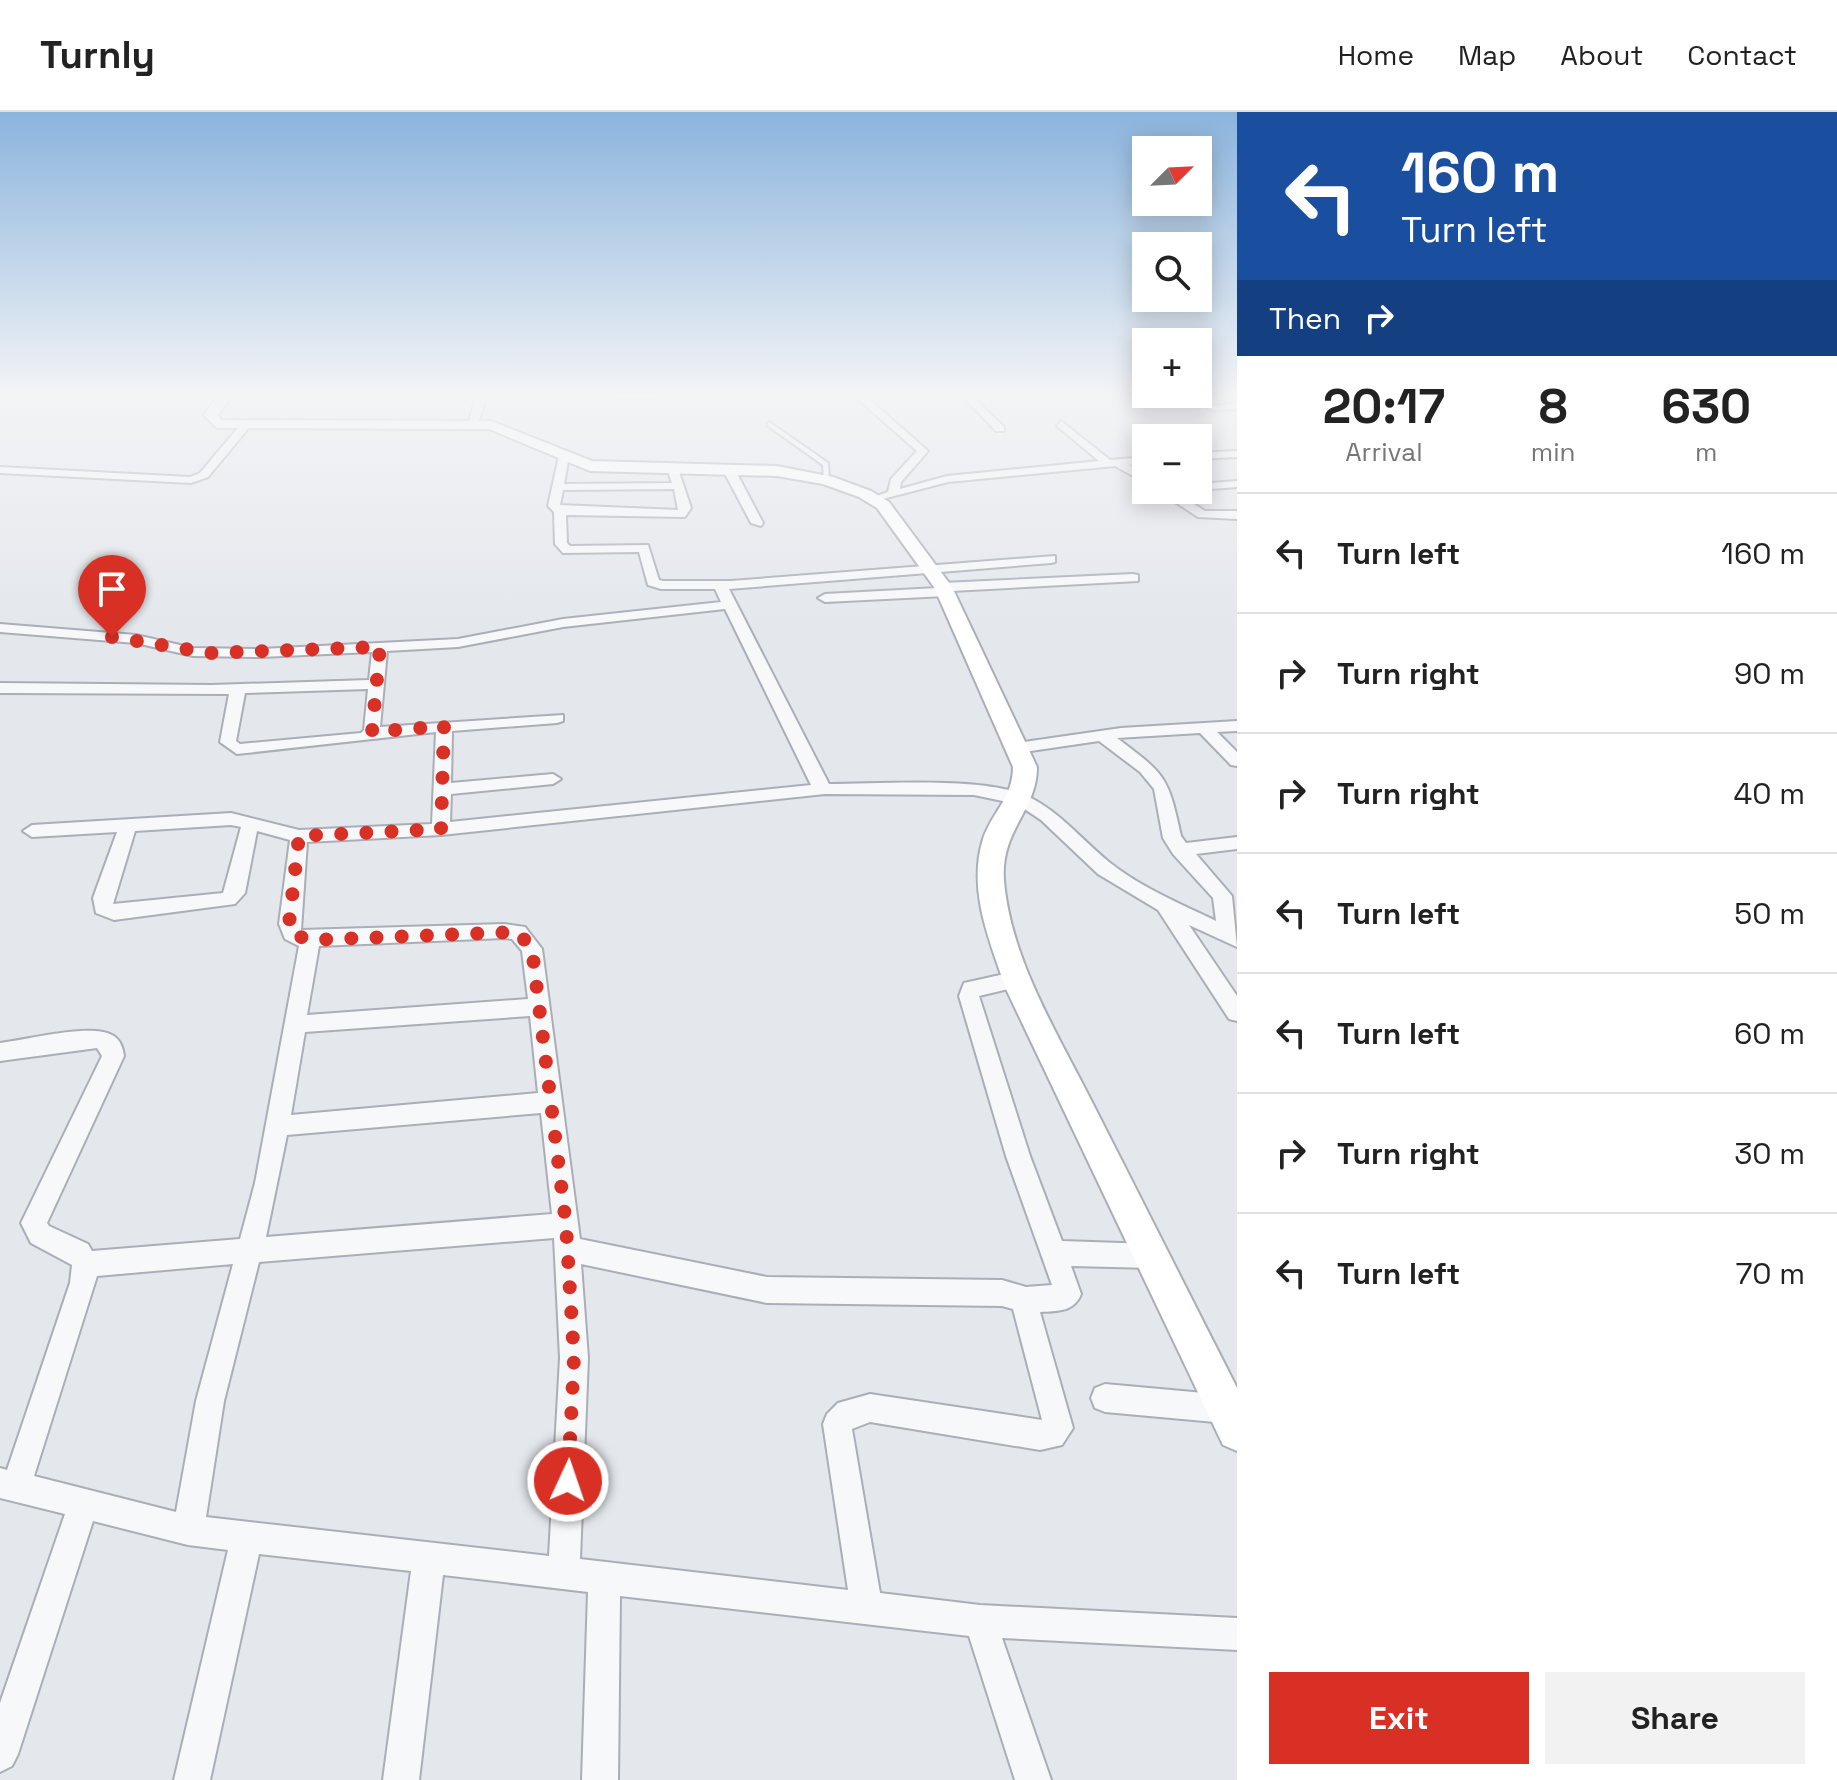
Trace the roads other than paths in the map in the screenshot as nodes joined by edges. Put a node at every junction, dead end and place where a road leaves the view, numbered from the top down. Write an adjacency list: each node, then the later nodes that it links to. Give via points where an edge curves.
1 (35, 472): 2 (street, via 191,480)
2 (207, 472)
3 (561, 472): 13 (street)
4 (632, 472): 10 (street)
5 (706, 472): 10 (street)
6 (730, 472): 18 (street)
7 (830, 472): 14 (street)
8 (905, 472): 14 (street)
9 (1022, 472): 14 (street)
10 (676, 477): 13 (street); 16 (street, via 685,508 681,514)
11 (1237, 484): 12 (street)
12 (1212, 486)
13 (558, 487): 16 (street, via 554,506)
14 (889, 491): 21 (street, via 883,505)
15 (1186, 504): 17 (street, via 1202,514)
16 (560, 511): 22 (street, via 561,544 567,550 641,548 656,584)
17 (1237, 515)
18 (757, 523)
19 (1051, 559): 21 (street)
20 (1133, 578): 21 (street)
21 (940, 583): 22 (street); 23 (street); 36 (street)
22 (720, 585): 24 (street)
23 (825, 598)
24 (728, 605): 26 (street, via 563,623 458,643); 40 (street)
25 (0, 628): 26 (street, via 136,639 210,653)
26 (380, 647): 27 (street)
27 (376, 684): 29 (street); 34 (street)
28 (0, 688): 29 (street)
29 (238, 689): 34 (street, via 228,742 237,749 355,740)
30 (557, 718): 31 (street)
31 (444, 726): 34 (street); 39 (street)
32 (1237, 726): 33 (street)
33 (1204, 728): 35 (street); 37 (street)
34 (372, 732)
35 (1103, 736): 36 (street); 48 (street, via 1156,779 1166,796 1168,827)
36 (1017, 748): 41 (street, via 1027,784)
37 (1237, 761)
38 (553, 779): 39 (street)
39 (442, 789): 44 (street)
40 (825, 789): 41 (street, via 974,790); 44 (street)
41 (1022, 800): 49 (street, via 1105,869); 52 (street, via 1007,816 990,869)
42 (128, 825): 43 (street, via 231,819); 43 (street, via 103,898 103,908 114,913 228,899 235,893); 45 (street)
43 (250, 825): 46 (street)
44 (441, 829): 46 (street)
45 (32, 831)
46 (299, 836): 51 (street, via 289,924 292,934)
47 (1237, 843): 48 (street)
48 (1179, 850): 50 (street, via 1222,896)
49 (1165, 905): 50 (street); 54 (street)
50 (1233, 938)
51 (310, 940): 53 (street, via 518,932 532,949); 55 (street)
52 (1018, 979): 61 (street, via 982,984 969,996); 62 (street)
53 (539, 1007): 55 (street); 57 (street)
54 (1237, 1013)
55 (295, 1024): 58 (street)
56 (0, 1052): 63 (street, via 86,1039 106,1040 112,1047 113,1056 34,1223 43,1238 79,1253)
57 (551, 1102): 58 (street); 59 (street)
58 (277, 1126): 60 (street)
59 (567, 1237): 60 (street); 64 (street, via 767,1290 1002,1293); 72 (street, via 574,1358)
60 (249, 1250): 63 (street); 69 (street, via 210,1401)
61 (1053, 1253): 62 (street); 64 (street, via 1068,1294)
62 (1151, 1256): 66 (street)
63 (85, 1264): 67 (street, via 83,1283)
64 (1026, 1300): 74 (street, via 1058,1418 1052,1435 870,1408 848,1413 837,1424)
65 (1105, 1398): 66 (street)
66 (1231, 1420)
67 (8, 1485): 68 (street)
68 (84, 1502): 69 (street); 77 (street)
69 (188, 1530): 70 (street)
70 (247, 1536): 71 (street); 78 (street)
71 (429, 1556): 72 (street); 79 (street)
72 (564, 1574): 73 (street)
73 (604, 1577): 74 (street); 80 (street)
74 (867, 1608): 75 (street)
75 (980, 1621): 76 (street); 81 (street)
76 (1237, 1634)
77 (0, 1754)
78 (192, 1780)
79 (401, 1780)
80 (600, 1780)
81 (1033, 1780)

